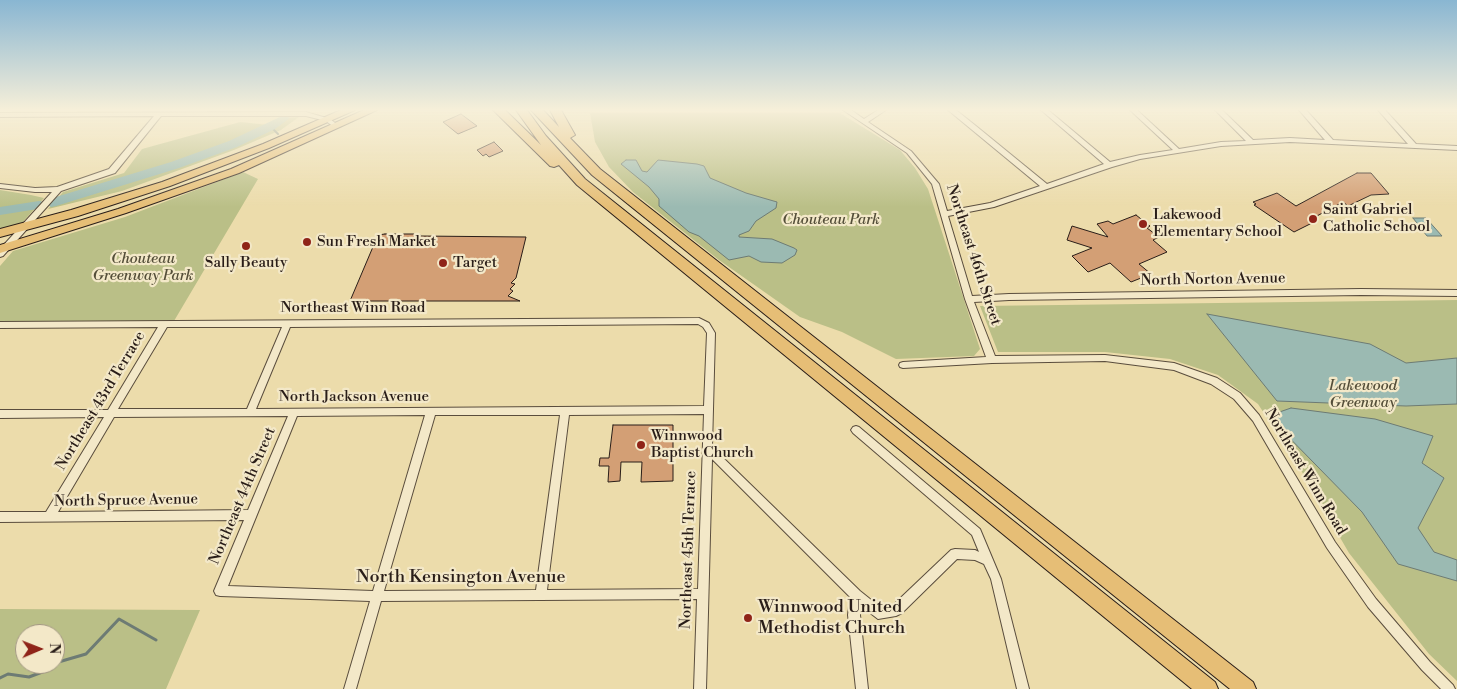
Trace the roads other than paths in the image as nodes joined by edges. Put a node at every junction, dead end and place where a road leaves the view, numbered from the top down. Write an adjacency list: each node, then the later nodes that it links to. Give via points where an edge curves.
1 (136, 142): 25 (street, via 112,171)
2 (277, 142): 16 (main road)
3 (294, 142): 19 (main road)
4 (531, 142): 22 (highway)
5 (548, 142): 22 (highway)
6 (567, 142): 21 (highway)
7 (573, 142): 21 (highway)
8 (895, 142): 26 (street, Northeast 46th Street, via 909,152 935,184)
9 (992, 142): 24 (street)
10 (1082, 142): 20 (street)
11 (1168, 142): 18 (street)
12 (1241, 142): 18 (street)
13 (1354, 142): 15 (street)
14 (1410, 142): 15 (street)
15 (1413, 145): 17 (street)
16 (266, 146): 19 (main road); 27 (main road, via 166,184)
17 (1457, 148)
18 (1176, 150): 20 (street)
19 (250, 164): 29 (main road)
20 (1109, 165): 24 (street)
21 (596, 172): 61 (highway)
22 (581, 182): 60 (highway)
23 (0, 186): 25 (street)
24 (1046, 187): 26 (street, via 991,205)
25 (58, 189): 27 (street)
26 (944, 214): 31 (street, Northeast 46th Street)
27 (25, 227): 28 (main road); 29 (street)
28 (0, 233)
29 (2, 250)
30 (1457, 293): 31 (street, North Norton Avenue, via 1009,296)
31 (969, 299): 36 (street, Northeast 46th Street)
32 (287, 324): 34 (street, Northeast Winn Road); 35 (street, Northeast Winn Road, via 698,321); 40 (street, Northeast 44th Street)
33 (0, 325): 34 (street, Northeast Winn Road)
34 (164, 325): 44 (street, Northeast 43rd Terrace)
35 (706, 325): 38 (street, Northeast 45th Terrace, via 711,332)
36 (992, 360): 37 (street, Northeast Winn Road); 62 (street, Northeast Winn Road, via 1105,358 1174,368 1214,381 1237,396 1256,418 1331,545 1372,603)
37 (903, 365)
38 (709, 410): 39 (street, North Jackson Avenue); 46 (street, Northeast 45th Terrace)
39 (565, 411): 41 (street, North Jackson Avenue); 55 (street)
40 (250, 412): 42 (street, North Jackson Avenue); 44 (street, North Jackson Avenue)
41 (431, 412): 42 (street, North Jackson Avenue); 54 (street)
42 (294, 413): 47 (street, Northeast 44th Street)
43 (0, 414): 44 (street, North Jackson Avenue)
44 (111, 414): 49 (street, Northeast 43rd Terrace)
45 (856, 430): 50 (street, via 976,532)
46 (708, 449): 52 (street, Northeast 45th Terrace); 53 (street)
47 (252, 515): 49 (street, North Spruce Avenue); 51 (street, Northeast 44th Street)
48 (0, 517): 49 (street, North Spruce Avenue)
49 (49, 517)
50 (987, 560): 53 (street, via 955,554 892,612 878,613); 59 (street, via 996,579)
51 (220, 591): 54 (street, North Kensington Avenue)
52 (702, 594): 55 (street, North Kensington Avenue); 57 (street, Northeast 45th Terrace)
53 (856, 595): 58 (street, via 854,615)
54 (376, 596): 55 (street, North Kensington Avenue); 56 (street)
55 (540, 596)
56 (350, 689)
57 (700, 689)
58 (862, 689)
59 (1024, 689)
60 (1208, 689)
61 (1246, 689)
62 (1449, 689)

